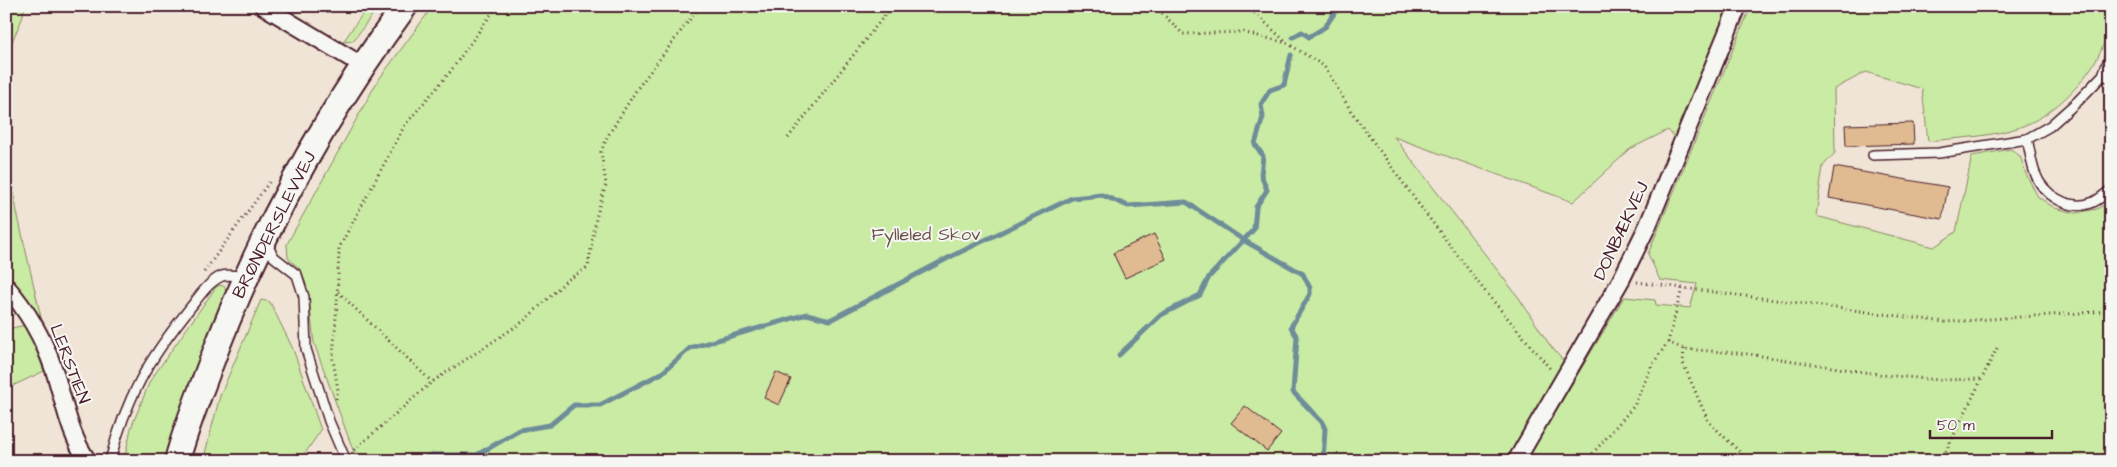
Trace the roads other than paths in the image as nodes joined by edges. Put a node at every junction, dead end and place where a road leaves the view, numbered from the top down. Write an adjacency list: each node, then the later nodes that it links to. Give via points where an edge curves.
1 (263, 6): 5 (street)
2 (405, 6): 10 (main road, BRØNDERSLEVVEJ, via 297,173)
3 (1738, 6): 17 (street, DONBÆKVEJ, via 1648,225 1563,384)
4 (2111, 54): 6 (lane)
5 (350, 58)
6 (2107, 77): 7 (lane, via 2050,126)
7 (2027, 139): 8 (lane, via 1938,153); 9 (lane, via 2036,175 2059,201 2076,206 2092,203)
8 (1873, 155)
9 (2111, 190)
10 (264, 239): 11 (main road, BRØNDERSLEVVEJ); 13 (lane, via 274,257 297,275 304,297 306,349 329,421)
11 (245, 276): 15 (lane, via 224,275 210,283 164,341 138,381 119,426); 16 (main road, BRØNDERSLEVVEJ)
12 (6, 286): 14 (street, LERSTIEN, via 32,322 54,370 80,450)
13 (346, 460)
14 (88, 461)
15 (110, 461)
16 (177, 461)
17 (1516, 461)

